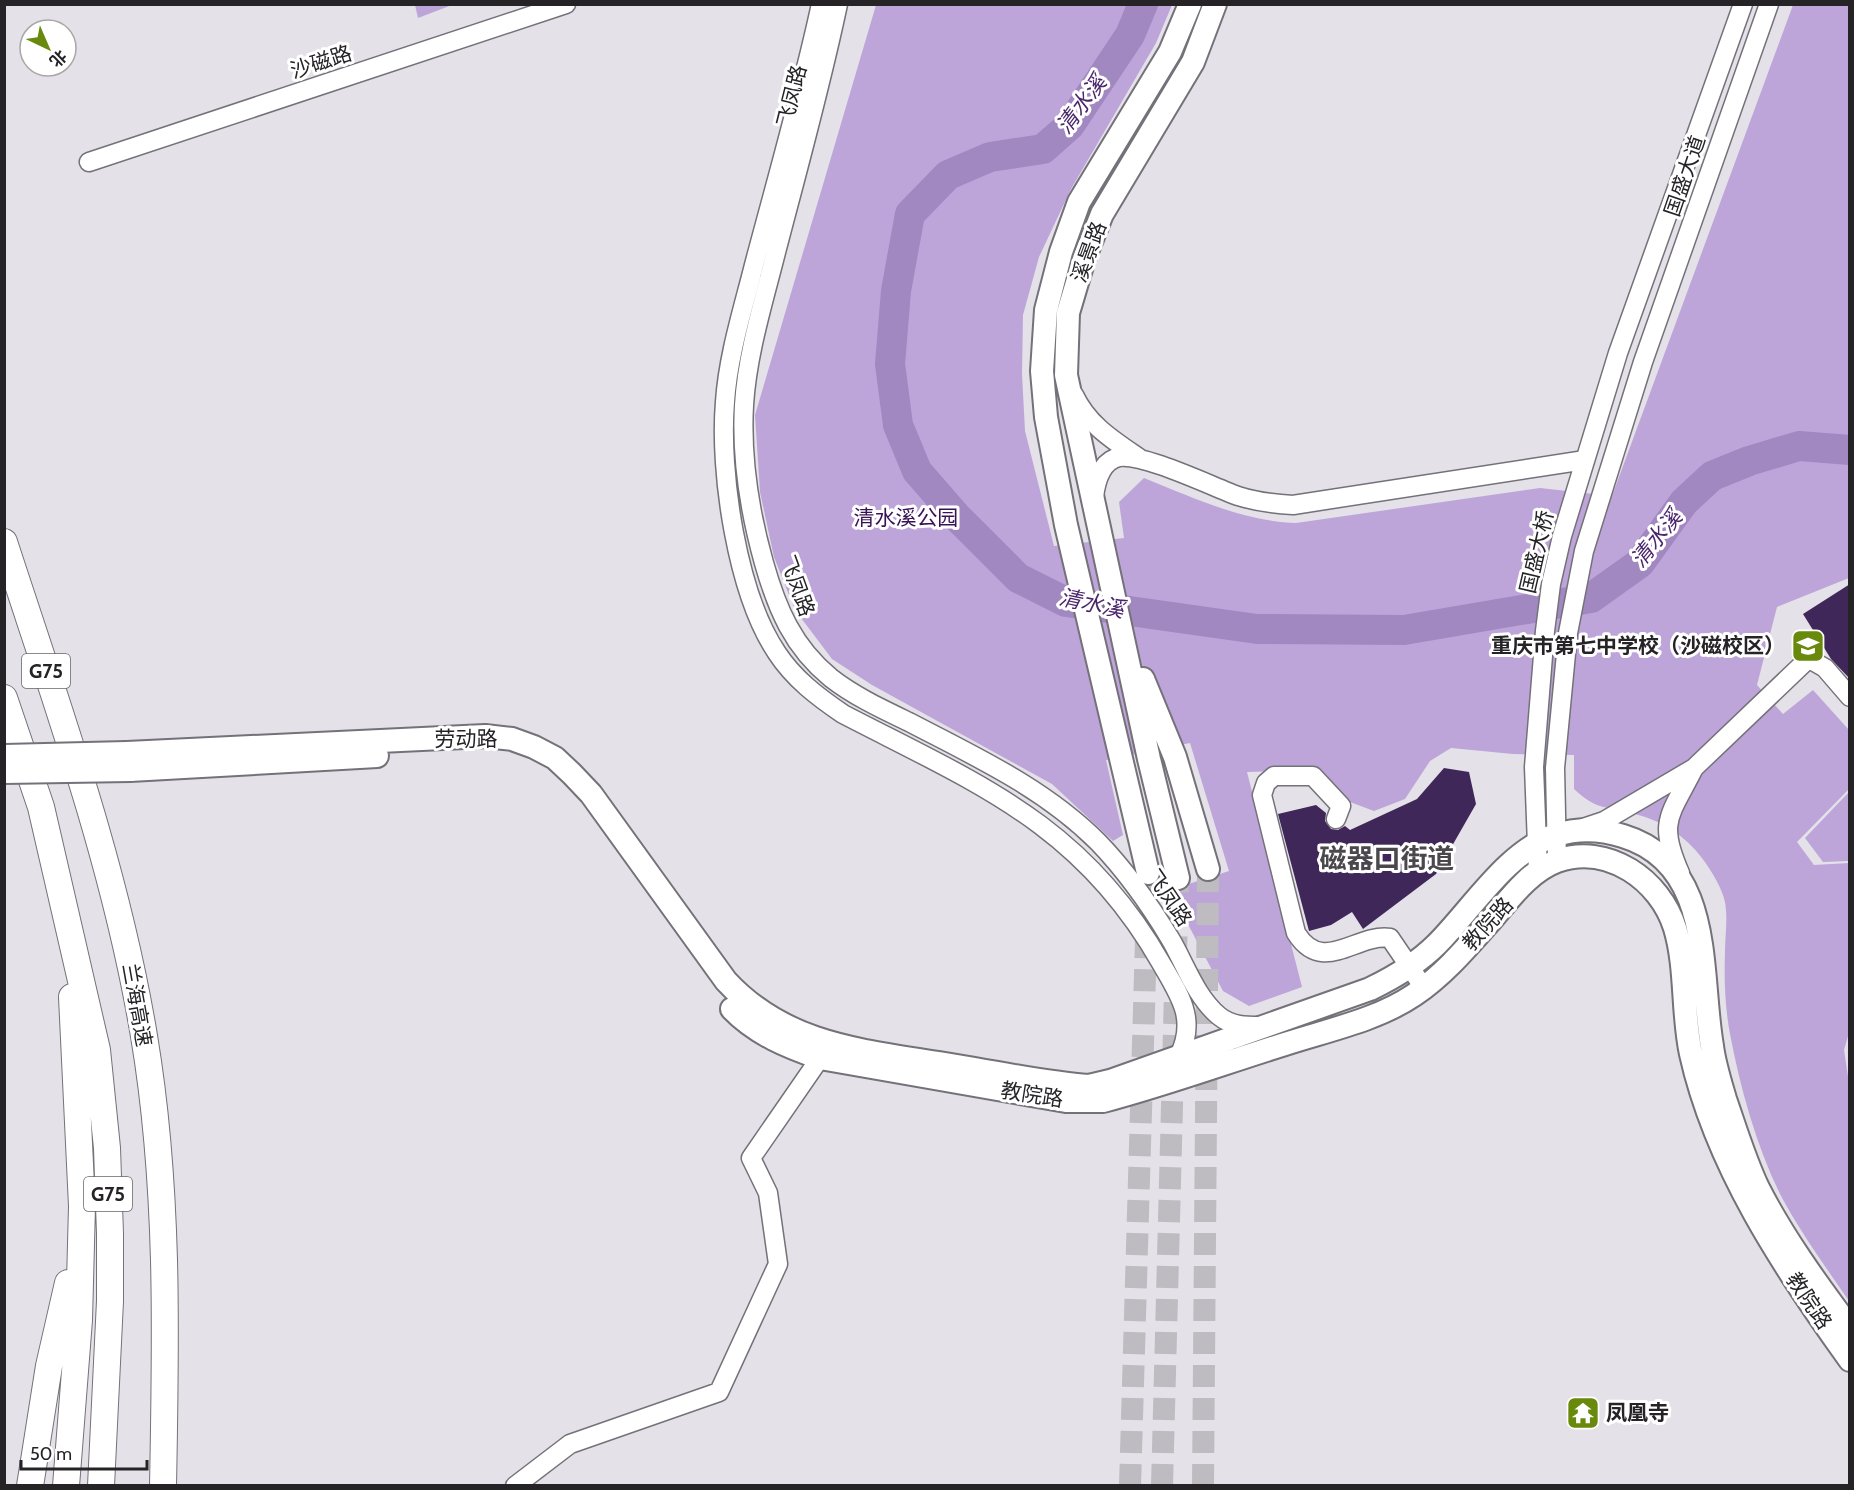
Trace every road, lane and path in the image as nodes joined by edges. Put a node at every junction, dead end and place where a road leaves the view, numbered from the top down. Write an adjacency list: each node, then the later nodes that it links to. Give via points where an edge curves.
1 (566, 4): 8 (street, 沙磁路)
2 (821, 4): 34 (street, 飞凤路, via 741,317 725,402 727,477 751,598 777,653 816,696 1023,810 1053,832 1109,887 1150,944 1182,1002 1187,1040)
3 (838, 4): 32 (street, 飞凤路, via 758,322 744,403 744,445 754,523 780,614 796,642 832,679 1003,771 1066,814 1099,843 1150,907 1217,1015 1242,1026)
4 (1190, 4): 26 (main road, 溪景路, via 1170,52 1079,202 1046,310 1042,371 1046,417 1066,525)
5 (1215, 4): 10 (main road, 溪景路, via 1193,62 1102,214 1068,313)
6 (1743, 4): 9 (street, 国盛大道)
7 (1769, 4): 23 (street, 国盛大道, via 1643,362 1584,551 1574,591 1555,768)
8 (89, 162)
9 (1618, 353): 12 (street, 国盛大桥)
10 (1066, 375): 11 (street, via 1081,410 1093,425); 13 (main road, 溪景路)
11 (1140, 459): 12 (street, via 1240,497 1293,505); 13 (street, via 1121,457 1102,469 1096,482)
12 (1585, 460): 23 (street, 国盛大桥, via 1551,584 1534,767)
13 (1095, 514): 15 (main road, 溪景路)
14 (4, 542): 41 (highway, 兰海高速 / G75, via 88,800 122,925 144,1037 166,1265)
15 (1120, 625): 25 (main road, via 1175,757); 27 (main road)
16 (1850, 697): 20 (street, via 1825,668 1811,660 1804,662)
17 (4, 698): 29 (highway, G75, via 41,807)
18 (4, 756): 19 (main road, 劳动路, bridge)
19 (128, 761): 21 (main road, 劳动路, bridge); 33 (main road, 劳动路, via 480,751 528,759 547,769 580,801 713,990 735,1012 786,1047)
20 (1694, 768): 23 (street, via 1604,821); 28 (street, via 1667,822 1666,835)
21 (4, 772)
22 (1336, 819): 30 (street, via 1341,806 1318,779 1308,775 1270,778 1262,795 1285,871 1296,933 1305,946 1326,953 1390,938)
23 (1557, 836): 24 (street); 28 (main road, 教院路, via 1615,834 1649,847 1678,878); 30 (main road, 教院路, via 1510,865)
24 (1548, 866): 31 (main road, 教院路, via 1456,960); 37 (main road, 教院路, via 1589,858 1623,865 1649,883 1664,904 1675,928 1690,1051 1704,1102 1745,1195 1801,1292)
25 (1208, 870)
26 (1148, 873)
27 (1178, 878)
28 (1691, 899): 36 (main road, 教院路, via 1699,922 1712,1047 1733,1120 1758,1187 1816,1284)
29 (65, 907): 35 (highway); 40 (highway, G75, via 97,1050 107,1148 110,1301)
30 (1411, 967): 31 (street); 32 (main road, 教院路, via 1370,989)
31 (1424, 987): 33 (main road, 教院路, via 1386,1011 1125,1095 1086,1103)
32 (1263, 1026): 34 (main road, 教院路)
33 (825, 1051): 34 (main road, 教院路, via 1089,1086); 42 (street, via 751,1158 768,1193 778,1264 719,1392 570,1444)
34 (1179, 1056)
35 (82, 1206): 38 (highway, via 49,1366); 39 (highway, via 79,1320)
36 (1850, 1328)
37 (1850, 1360)
38 (31, 1483)
39 (66, 1485)
40 (101, 1485)
41 (163, 1485)
42 (514, 1485)

